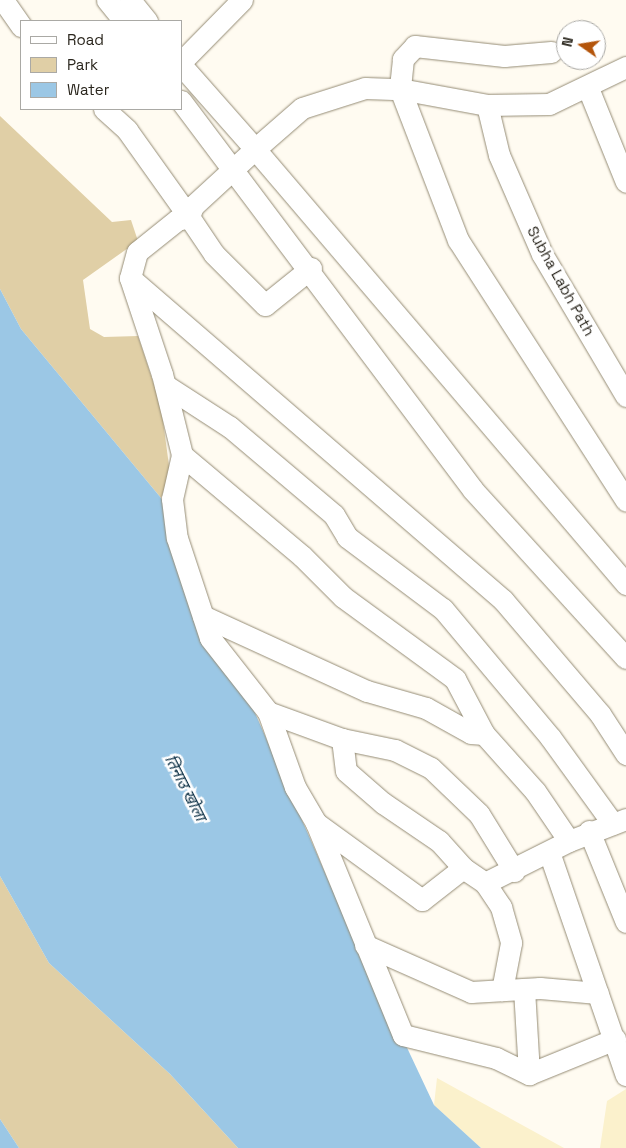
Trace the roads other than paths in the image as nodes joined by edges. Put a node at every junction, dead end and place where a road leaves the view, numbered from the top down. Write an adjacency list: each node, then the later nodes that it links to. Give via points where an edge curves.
1 (4, 0): 7 (street)
2 (107, 0): 5 (street)
3 (130, 0): 6 (street)
4 (242, 0): 9 (street)
5 (123, 20)
6 (146, 20)
7 (20, 24)
8 (550, 52): 13 (street, via 504,56 415,46 403,59)
9 (182, 63)
10 (182, 65): 17 (street)
11 (626, 66): 12 (street)
12 (588, 88): 15 (street, via 549,104); 19 (street)
13 (400, 89): 15 (street); 17 (street, via 365,88 302,108); 26 (street, via 458,240)
14 (182, 102): 18 (street)
15 (487, 105): 24 (street, Subha Labh Path, via 499,155 542,254)
16 (105, 110): 20 (street, via 127,130)
17 (255, 149): 18 (street); 27 (street)
18 (231, 172): 20 (street, via 193,206); 21 (street)
19 (626, 182)
20 (189, 217): 21 (street, via 214,254 265,305); 22 (street, via 177,220 137,252)
21 (311, 268): 29 (street, via 473,490)
22 (130, 278): 23 (street); 33 (street, via 503,600 600,714)
23 (165, 385): 25 (street); 34 (street, via 230,427 334,515 347,537 443,609)
24 (626, 396)
25 (182, 455): 28 (street, via 172,499 177,538); 31 (street, via 302,556 343,597 455,679)
26 (626, 501)
27 (626, 584)
28 (203, 616): 30 (street, via 210,638); 31 (street, via 368,691 426,708 471,733)
29 (626, 658)
30 (268, 712): 32 (street); 35 (street, via 295,787)
31 (484, 734): 37 (street, via 535,791)
32 (342, 739): 39 (street, via 346,771 439,841); 40 (street, via 395,750 431,768 479,814)
33 (626, 754)
34 (620, 822): 36 (street)
35 (316, 823): 39 (street, via 422,900); 43 (street)
36 (588, 831): 37 (street); 42 (street)
37 (569, 841): 38 (street)
38 (549, 852): 40 (street); 46 (street)
39 (463, 868): 41 (street)
40 (514, 871): 41 (street)
41 (485, 883): 45 (street, via 501,907 511,943)
42 (626, 922)
43 (365, 945): 45 (street, via 464,989); 48 (street, via 403,1034 496,1058)
44 (524, 989): 45 (street); 46 (street); 48 (street)
45 (502, 990)
46 (598, 993): 47 (street)
47 (615, 1040): 48 (street); 49 (street)
48 (529, 1074)
49 (626, 1075)

